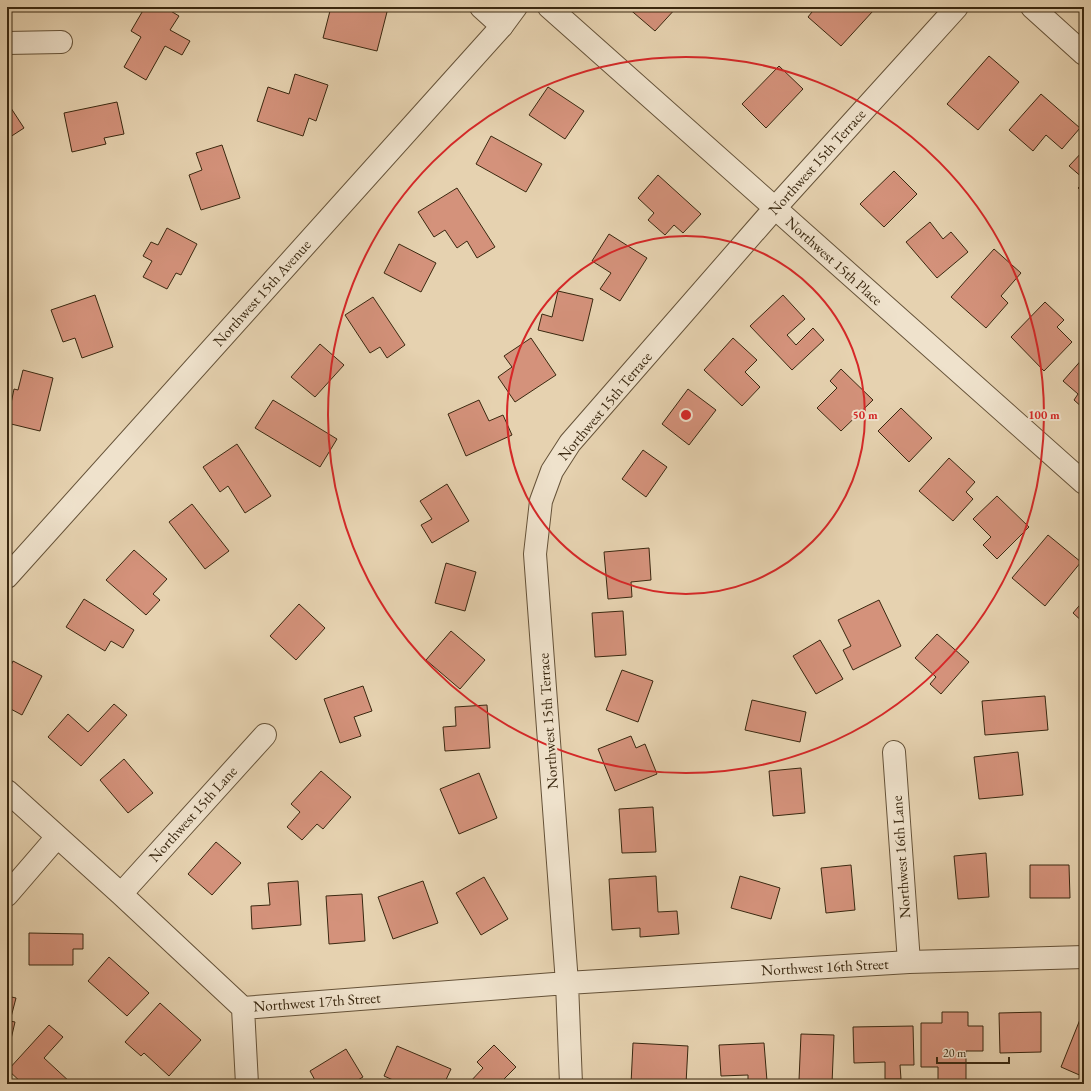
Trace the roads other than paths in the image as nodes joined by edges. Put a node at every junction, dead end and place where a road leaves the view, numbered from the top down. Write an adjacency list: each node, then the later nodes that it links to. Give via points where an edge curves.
1 (481, 7): 6 (street)
2 (516, 7): 6 (street, Northwest 15th Avenue)
3 (549, 7): 10 (street, Northwest 15th Place)
4 (956, 7): 10 (street, Northwest 15th Terrace)
5 (1032, 7): 9 (street)
6 (502, 26): 12 (street, Northwest 15th Avenue)
7 (61, 42): 8 (street)
8 (7, 43)
9 (1084, 54)
10 (775, 208): 11 (street, Northwest 15th Place); 21 (street, Northwest 15th Terrace, via 570,443 552,471 541,501 535,554)
11 (1084, 484)
12 (7, 577)
13 (266, 735): 17 (street, Northwest 15th Lane)
14 (894, 752): 20 (street, Northwest 16th Lane)
15 (7, 791): 16 (street, Northwest 17th Street)
16 (57, 837): 17 (street, Northwest 17th Street); 18 (street)
17 (121, 894): 22 (street, Northwest 17th Street)
18 (7, 895)
19 (1084, 957): 20 (street, Northwest 16th Street)
20 (909, 962): 21 (street, Northwest 16th Street)
21 (567, 983): 22 (street, Northwest 17th Street); 24 (street, Northwest 15th Terrace)
22 (244, 1008): 23 (street)
23 (247, 1084)
24 (571, 1084)

